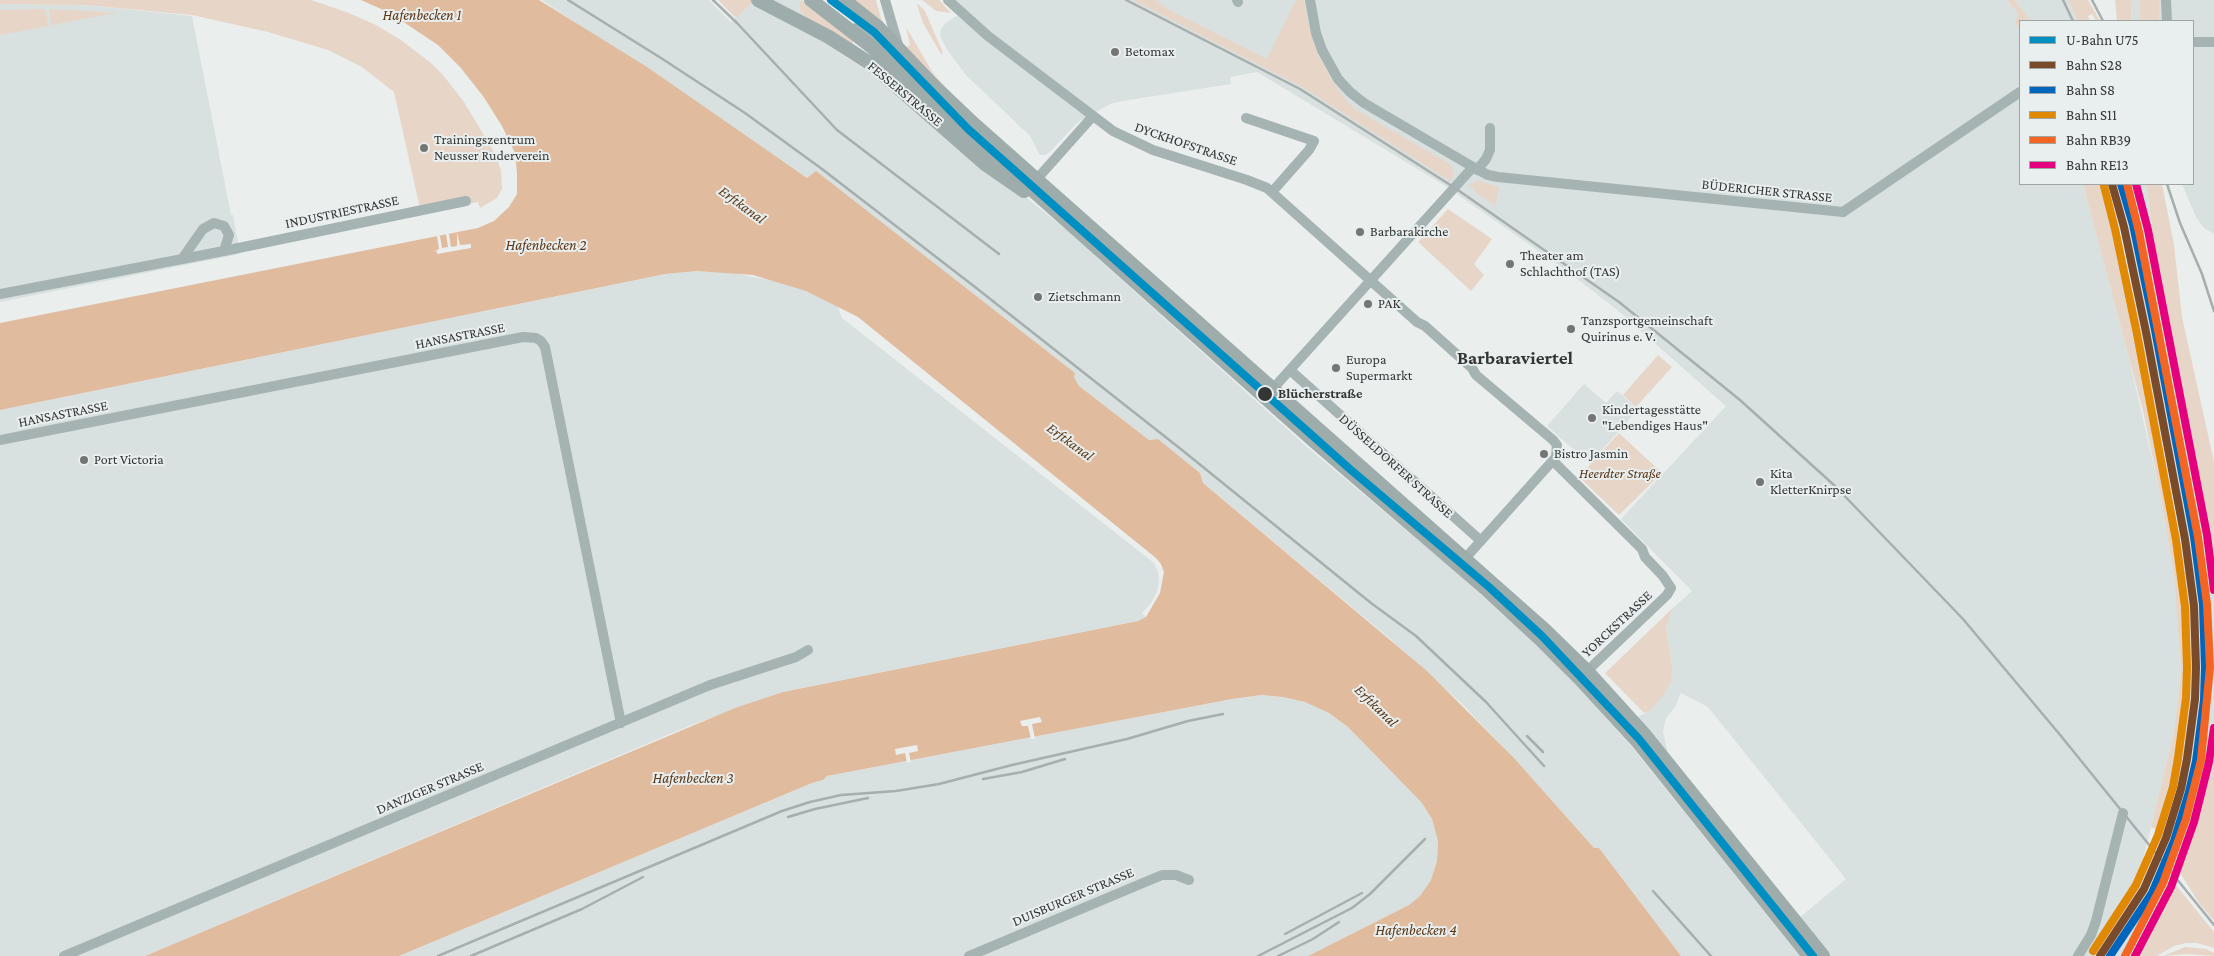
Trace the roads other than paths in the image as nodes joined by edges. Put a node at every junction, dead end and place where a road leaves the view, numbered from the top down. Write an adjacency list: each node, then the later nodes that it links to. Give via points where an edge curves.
1 (758, 0): 21 (main road, FESSERSTRASSE, via 851,50 1001,176)
2 (812, 0): 8 (main road)
3 (844, 0): 12 (main road)
4 (884, 0): 12 (street)
5 (948, 0): 15 (street, DYCKHOFSTRASSE, via 988,36)
6 (1310, 0): 18 (street, BÜDERICHER STRASSE, via 1322,50 1338,79 1350,92)
7 (2166, 0): 9 (street)
8 (831, 13): 12 (street, via 878,41); 13 (main road)
9 (2167, 20)
10 (2194, 42): 11 (street)
11 (2214, 42)
12 (898, 47): 13 (street); 19 (main road, via 954,106)
13 (913, 83): 21 (main road)
14 (2019, 93): 18 (street, BÜDERICHER STRASSE, via 1843,212 1505,178)
15 (1093, 116): 19 (street); 20 (street, DYCKHOFSTRASSE, via 1131,141 1247,180)
16 (1246, 118): 20 (street, via 1314,141 1310,150)
17 (1490, 128): 18 (street, via 1490,150)
18 (1475, 169): 25 (street)
19 (1036, 180): 28 (main road)
20 (1272, 192): 25 (street, DYCKHOFSTRASSE)
21 (1044, 200): 28 (main road)
22 (466, 201): 23 (street, INDUSTRIESTRASSE)
23 (224, 251): 24 (street, INDUSTRIESTRASSE); 24 (street, via 229,235 224,226 214,223 203,229)
24 (182, 259): 26 (street, INDUSTRIESTRASSE)
25 (1371, 280): 27 (street); 30 (street, via 1553,440 1557,445)
26 (0, 294)
27 (1290, 370): 28 (street); 31 (street, DÜSSELDORFER STRASSE)
28 (1269, 394): 32 (main road)
29 (0, 440): 35 (street, HANSASTRASSE, via 523,337 538,338 545,349)
30 (1553, 461): 31 (street); 34 (street, YORCKSTRASSE, via 1642,550 1671,588)
31 (1481, 541): 32 (street)
32 (1462, 562): 34 (main road, via 1539,638)
33 (808, 650): 35 (street, DANZIGER STRASSE, via 796,657 710,685)
34 (1583, 675): 40 (main road); 41 (main road, via 1665,759)
35 (620, 723): 38 (street, DANZIGER STRASSE)
36 (2123, 813): 42 (street, via 2096,921)
37 (1189, 880): 39 (street, DUISBURGER STRASSE, via 1162,875)
38 (64, 956)
39 (969, 956)
40 (1809, 956)
41 (1823, 956)
42 (2078, 956)

